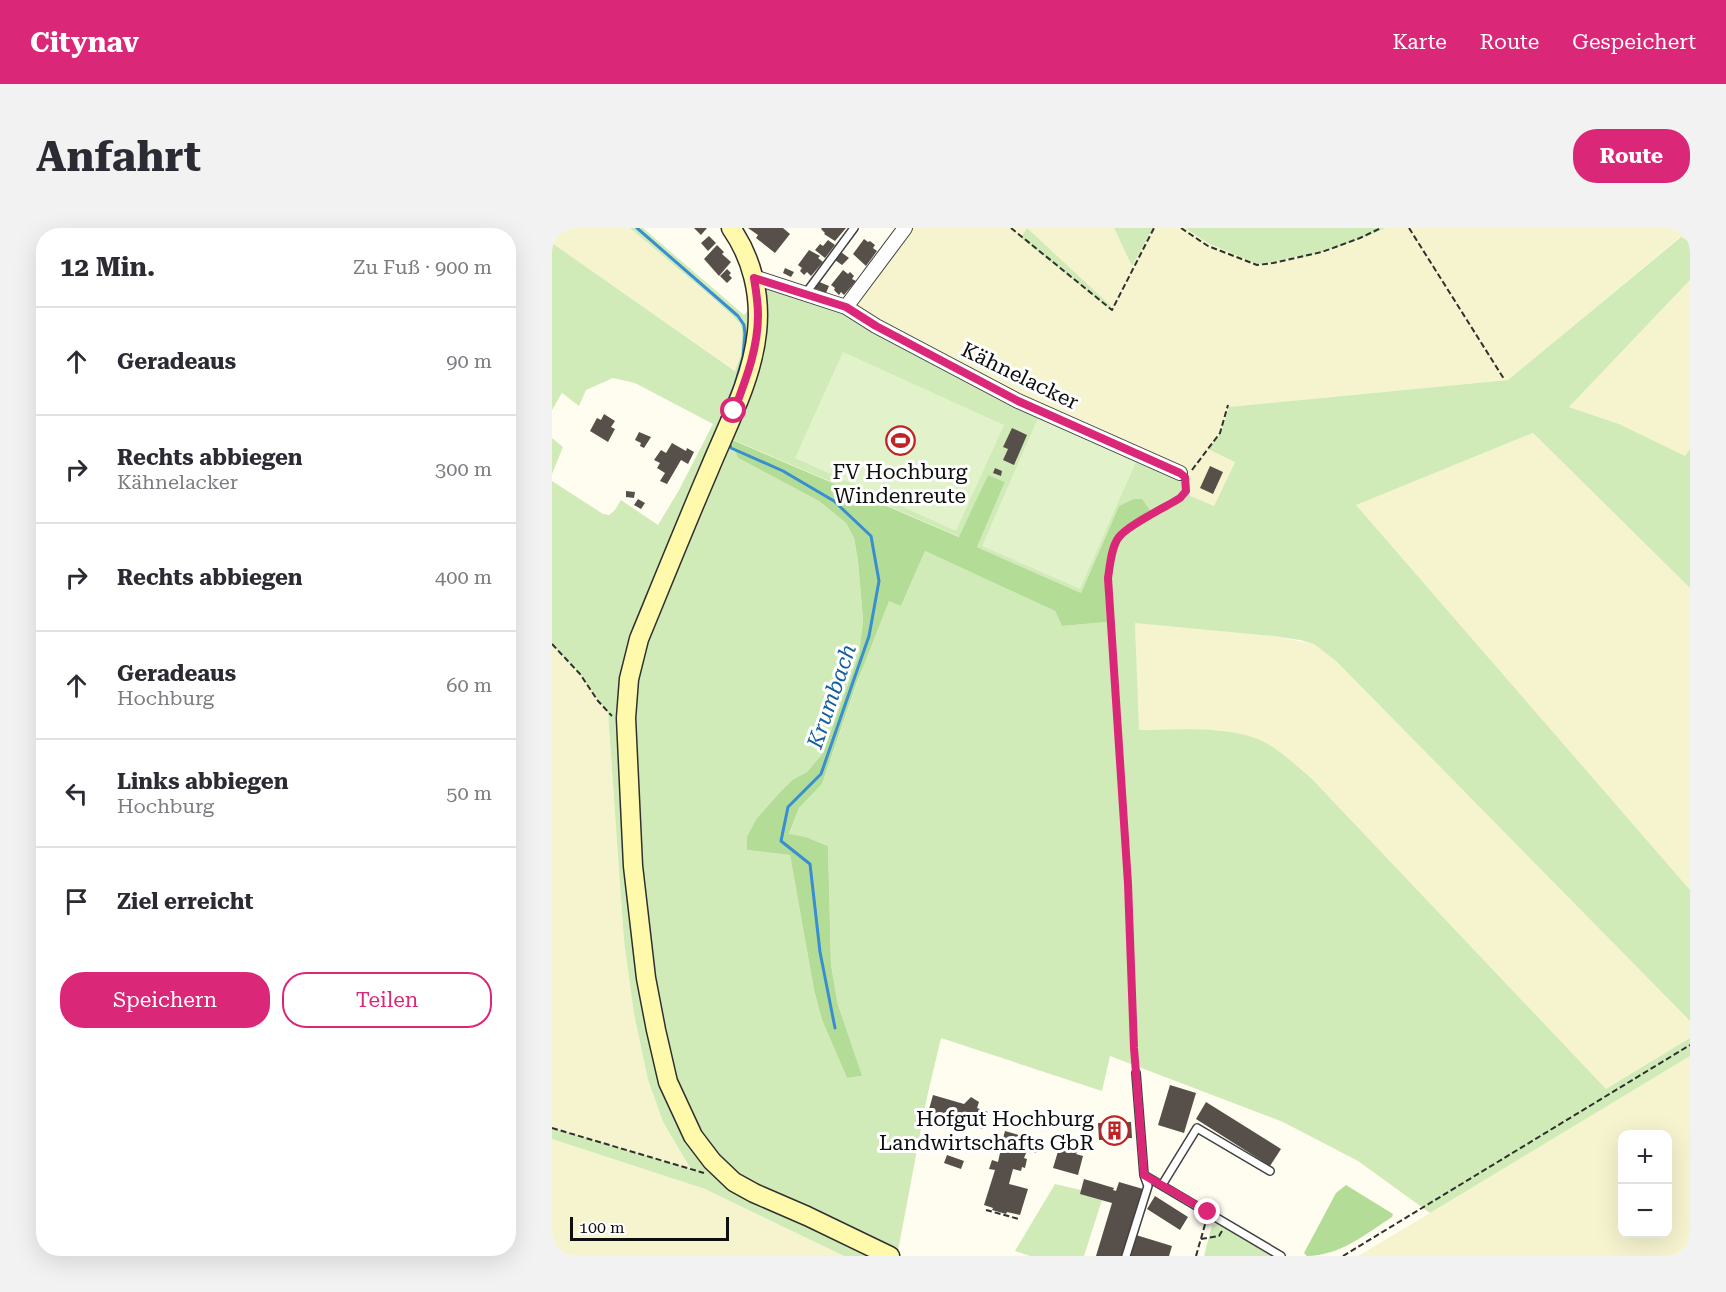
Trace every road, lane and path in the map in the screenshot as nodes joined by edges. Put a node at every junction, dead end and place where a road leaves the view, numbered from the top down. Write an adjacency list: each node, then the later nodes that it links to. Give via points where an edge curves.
1 (731, 228): 9 (street)
2 (854, 228): 10 (lane)
3 (904, 228): 11 (street)
4 (1011, 228): 5 (path, via 1112,310)
5 (1154, 228)
6 (1181, 228): 7 (path, via 1208,246 1257,265 1322,252)
7 (1381, 228)
8 (1409, 228): 12 (path)
9 (754, 278): 10 (street, Kähnelacker); 16 (street, via 758,314 754,354 639,639 629,679)
10 (806, 293): 11 (street, Kähnelacker)
11 (846, 307): 14 (street, Kähnelacker, via 1018,401)
12 (1504, 379)
13 (1228, 405): 14 (path, via 1220,433 1195,467)
14 (1183, 475): 18 (path, via 1186,491 1180,498 1118,538 1108,578)
15 (552, 644): 16 (path, via 610,716)
16 (626, 718): 29 (street, via 633,866 646,978 668,1082 693,1136 734,1182)
17 (1690, 1045): 33 (path)
18 (1136, 1073): 22 (lane)
19 (552, 1128): 21 (path)
20 (1270, 1171): 23 (lane, via 1197,1128)
21 (711, 1175)
22 (1144, 1175): 23 (lane); 30 (lane, via 1148,1186)
23 (1162, 1185): 25 (lane)
24 (986, 1210): 26 (path)
25 (1208, 1212): 27 (lane); 28 (path)
26 (1019, 1220)
27 (1226, 1223): 28 (path, via 1219,1236); 32 (lane)
28 (1201, 1239): 31 (path)
29 (890, 1256)
30 (1126, 1256)
31 (1196, 1256)
32 (1281, 1256)
33 (1343, 1256)

